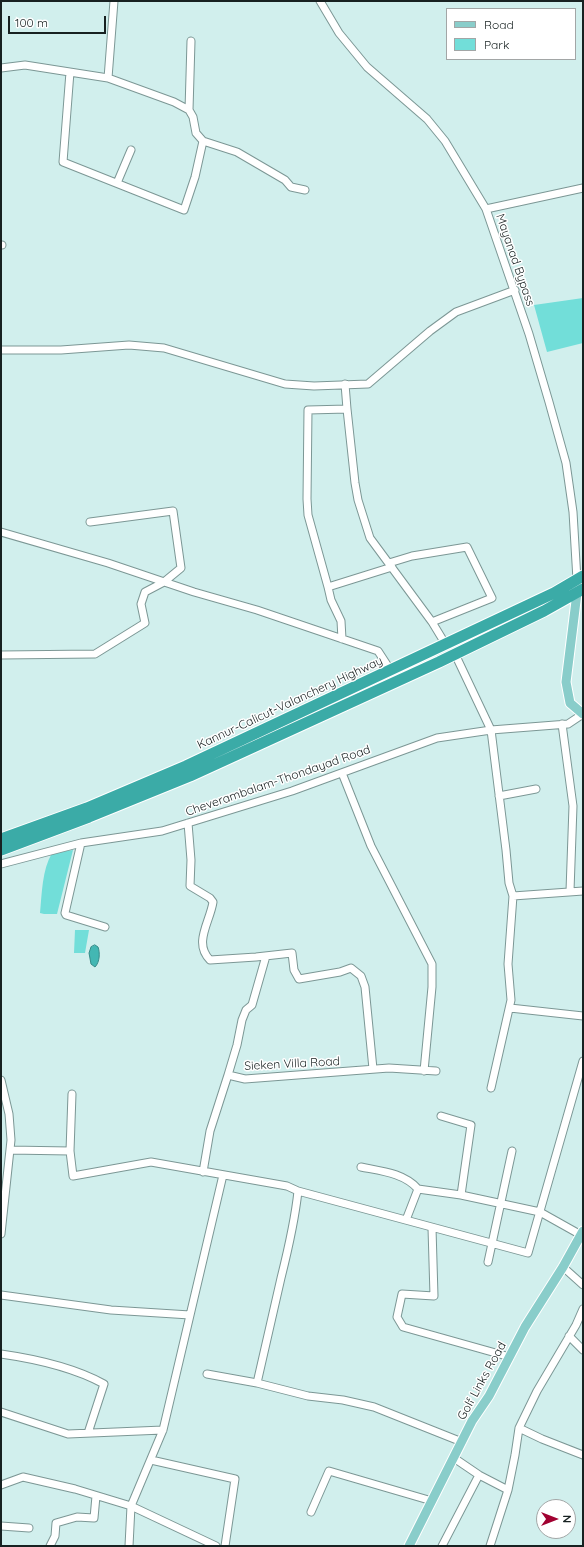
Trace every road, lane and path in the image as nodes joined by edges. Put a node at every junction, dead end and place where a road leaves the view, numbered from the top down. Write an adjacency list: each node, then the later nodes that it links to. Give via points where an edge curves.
1 (114, 1): 6 (street)
2 (320, 1): 13 (street, Mayanad Bypass, via 339,33 367,67 428,120 445,141)
3 (191, 41): 7 (street)
4 (1, 68): 5 (street, via 25,65)
5 (70, 72): 6 (street); 10 (street, via 63,162)
6 (108, 78): 7 (street, via 174,102)
7 (188, 110): 8 (street, via 193,117 196,133)
8 (203, 141): 10 (street, via 184,210); 12 (street, via 237,152 285,180 291,187)
9 (131, 150): 10 (street)
10 (116, 184)
11 (583, 188): 13 (street)
12 (305, 190)
13 (486, 209): 14 (street, Mayanad Bypass)
14 (514, 290): 16 (street, via 456,312 368,384); 21 (street, Mayanad Bypass, via 566,463)
15 (1, 350): 16 (street, via 54,350 129,345 164,348 285,384)
16 (345, 384): 17 (street)
17 (347, 409): 20 (street, via 358,500 370,538); 23 (street, via 308,410 308,515)
18 (90, 522): 22 (street, via 173,511 181,568)
19 (1, 532): 22 (street)
20 (391, 565): 23 (street); 25 (street); 25 (street, via 412,556 467,547 492,598)
21 (580, 578): 27 (highway, Kannur-Calicut-Valanchery Highway)
22 (164, 582): 26 (street); 29 (street, via 145,592 141,604 145,623 95,654)
23 (328, 587): 26 (street, via 341,621)
24 (580, 591): 28 (highway, Kannur-Calicut-Valanchery Highway); 31 (main road, via 566,682 570,703)
25 (432, 622): 27 (street)
26 (342, 639): 30 (street, via 378,651)
27 (446, 645): 30 (highway, Kannur-Calicut-Valanchery Highway)
28 (455, 654): 33 (street); 40 (highway, Kannur-Calicut-Valanchery Highway, via 190,776)
29 (1, 655)
30 (391, 670): 38 (highway, Kannur-Calicut-Valanchery Highway, via 186,766 87,808)
31 (583, 714): 32 (street, Cheverambalam-Thondayad Road, via 568,724)
32 (562, 724): 33 (street, Cheverambalam-Thondayad Road); 42 (street, via 573,806)
33 (491, 730): 34 (street, Cheverambalam-Thondayad Road, via 437,738); 36 (street)
34 (342, 773): 37 (street, Cheverambalam-Thondayad Road); 51 (street, via 371,846 432,964)
35 (536, 789): 36 (street)
36 (499, 796): 44 (street, via 509,883)
37 (188, 823): 39 (street, Cheverambalam-Thondayad Road, via 162,831); 46 (street, via 190,886 213,902 202,939 202,949 210,960)
38 (1, 839)
39 (81, 843): 41 (street, Cheverambalam-Thondayad Road); 45 (street, via 65,913)
40 (1, 850)
41 (1, 864)
42 (570, 891): 43 (street); 44 (street)
43 (583, 891)
44 (513, 896): 47 (street, via 508,964 512,1000)
45 (104, 927)
46 (266, 956): 50 (street, via 292,953 294,970 299,979 351,968 361,976 365,987); 53 (street, Sieken Villa Road, via 252,1005 246,1010 242,1020)
47 (510, 1008): 48 (street); 55 (street)
48 (583, 1016)
49 (583, 1061): 68 (street)
50 (373, 1069): 51 (street, Sieken Villa Road); 53 (street, Sieken Villa Road, via 245,1079)
51 (424, 1071): 52 (street, Sieken Villa Road)
52 (436, 1071)
53 (228, 1076): 62 (street, via 210,1131)
54 (1, 1080): 58 (street, via 9,1114)
55 (491, 1088)
56 (72, 1094): 59 (street)
57 (441, 1116): 66 (street, via 471,1125)
58 (10, 1150): 59 (street); 72 (street)
59 (70, 1151): 62 (street, via 73,1176 151,1162)
60 (512, 1151): 67 (street)
61 (361, 1167): 64 (street, via 402,1176)
62 (203, 1172): 63 (street)
63 (223, 1175): 65 (street, via 287,1186); 79 (street)
64 (418, 1189): 66 (street); 69 (street)
65 (298, 1191): 69 (street); 85 (street, via 289,1246)
66 (461, 1195): 67 (street)
67 (501, 1204): 68 (street); 73 (street)
68 (540, 1212): 71 (street); 73 (street, via 528,1254)
69 (406, 1220): 70 (street)
70 (432, 1228): 73 (street); 83 (street, via 434,1296 402,1294 396,1317 403,1327)
71 (582, 1233): 75 (main road, Golf Links Road)
72 (1, 1234)
73 (492, 1244): 74 (street)
74 (488, 1262)
75 (563, 1267): 76 (street); 83 (main road, Golf Links Road, via 525,1327)
76 (583, 1285)
77 (1, 1295): 79 (street, via 111,1310)
78 (583, 1309): 80 (street)
79 (190, 1315): 88 (street)
80 (569, 1336): 81 (street); 87 (street)
81 (583, 1350)
82 (1, 1354): 89 (street, via 41,1361 91,1377 104,1384)
83 (510, 1357): 90 (main road, Golf Links Road)
84 (207, 1374): 85 (street)
85 (257, 1383): 90 (street, via 308,1396 374,1407)
86 (1, 1412): 89 (street, via 68,1434)
87 (519, 1428): 91 (street); 96 (street)
88 (163, 1430): 89 (street); 93 (street)
89 (88, 1433)
90 (462, 1442): 92 (main road, Golf Links Road)
91 (583, 1455)
92 (454, 1458): 94 (street); 98 (main road, Golf Links Road)
93 (150, 1460): 99 (street); 106 (street, via 235,1479)
94 (479, 1475): 96 (street); 108 (street)
95 (1, 1485): 97 (street, via 23,1477)
96 (508, 1490): 109 (street)
97 (96, 1496): 99 (street); 103 (street, via 94,1518 77,1517 56,1523 55,1536)
98 (432, 1501): 100 (street, via 329,1471); 107 (main road, Golf Links Road)
99 (131, 1506): 104 (street); 105 (street)
100 (311, 1512)
101 (1, 1526): 102 (street)
102 (29, 1528)
103 (50, 1546)
104 (129, 1546)
105 (215, 1546)
106 (225, 1546)
107 (409, 1546)
108 (442, 1546)
109 (490, 1546)

